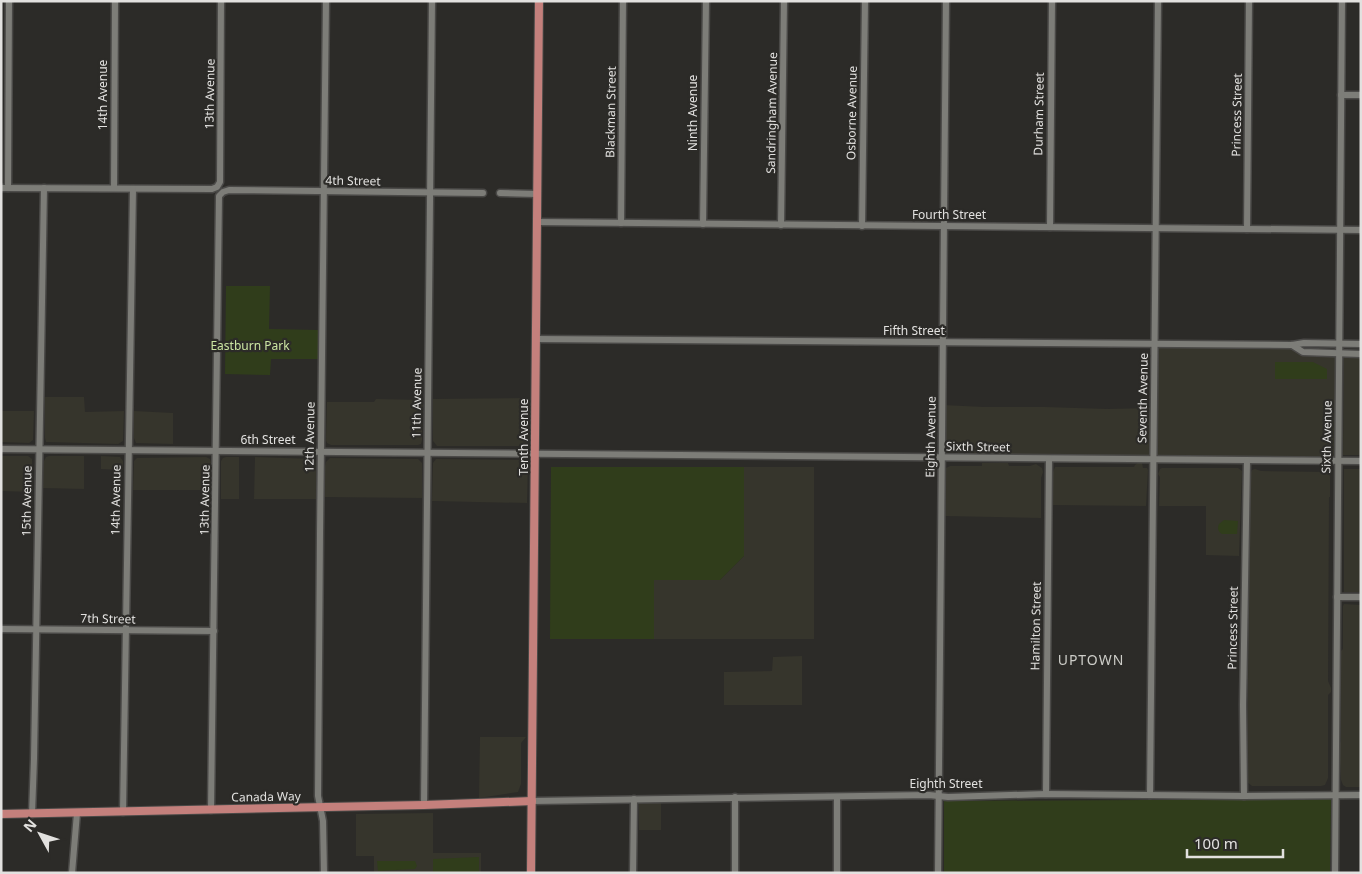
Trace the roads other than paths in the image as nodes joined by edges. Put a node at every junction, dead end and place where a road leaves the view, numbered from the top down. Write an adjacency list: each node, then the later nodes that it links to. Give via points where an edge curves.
1 (9, 1): 18 (street)
2 (115, 1): 20 (street, 14th Avenue)
3 (221, 1): 21 (street, 13th Avenue, via 220,182 212,189)
4 (326, 1): 22 (street, 12th Avenue)
5 (432, 1): 24 (street, 11th Avenue)
6 (539, 1): 27 (main road, Tenth Avenue)
7 (623, 1): 29 (street, Blackman Street)
8 (706, 1): 30 (street, Ninth Avenue)
9 (784, 1): 31 (street, Sandringham Avenue)
10 (865, 1): 32 (street, Osborne Avenue)
11 (946, 1): 33 (street, Eighth Avenue)
12 (1052, 1): 34 (street, Durham Street)
13 (1158, 1): 35 (street, Seventh Avenue)
14 (1249, 1): 36 (street, Princess Street)
15 (1342, 1): 16 (street, Sixth Avenue)
16 (1341, 95): 17 (street); 37 (street, Sixth Avenue)
17 (1361, 95)
18 (5, 188): 19 (street)
19 (44, 188): 20 (street); 48 (street, 15th Avenue)
20 (114, 188): 21 (street)
21 (133, 189): 49 (street, 14th Avenue)
22 (325, 191): 23 (street, 4th Street); 24 (street, 4th Street); 51 (street, 12th Avenue)
23 (223, 192): 50 (street, 13th Avenue, via 218,200)
24 (431, 193): 25 (street, 4th Street); 52 (street, 11th Avenue)
25 (482, 193)
26 (500, 193): 27 (street)
27 (537, 194): 28 (main road, Tenth Avenue)
28 (537, 222): 29 (street, Fourth Street); 39 (main road, Tenth Avenue)
29 (621, 223): 30 (street, Fourth Street)
30 (703, 224): 31 (street, Fourth Street)
31 (781, 225): 32 (street, Fourth Street)
32 (862, 226): 33 (street, Fourth Street)
33 (944, 226): 34 (street, Fourth Street); 40 (street, Eighth Avenue)
34 (1050, 227): 35 (street, Fourth Street)
35 (1156, 228): 36 (street, Fourth Street); 41 (street, Seventh Avenue)
36 (1247, 229): 37 (street, Fourth Street)
37 (1339, 230): 38 (street, Fourth Street); 42 (street, Sixth Avenue)
38 (1361, 230)
39 (536, 339): 40 (street, Fifth Street); 53 (main road, Tenth Avenue)
40 (942, 342): 41 (street, Fifth Street); 54 (street, Eighth Avenue)
41 (1155, 344): 44 (street, Fifth Street); 56 (street, Seventh Avenue)
42 (1340, 344): 43 (street, Fifth Street); 44 (street, Fifth Street); 45 (street, Sixth Avenue)
43 (1361, 344)
44 (1292, 345): 45 (street, Fifth Street, via 1303,352)
45 (1340, 354): 46 (street, Fifth Street); 58 (street, Sixth Avenue)
46 (1361, 354)
47 (1, 449): 48 (street, 6th Street)
48 (39, 450): 49 (street, 6th Street); 63 (street, 15th Avenue)
49 (129, 450): 50 (street, 6th Street); 64 (street, 14th Avenue)
50 (216, 451): 51 (street, 6th Street); 65 (street, 13th Avenue)
51 (321, 451): 52 (street, 6th Street); 77 (street, 12th Avenue, via 318,796)
52 (428, 452): 53 (street, 6th Street); 76 (street, 11th Avenue)
53 (535, 454): 54 (street, Sixth Street); 75 (main road, Tenth Avenue)
54 (941, 458): 55 (street, Sixth Street); 67 (street, Eighth Avenue)
55 (1049, 459): 56 (street, Sixth Street); 66 (street, Hamilton Street)
56 (1154, 460): 57 (street, Sixth Street); 68 (street, Seventh Avenue)
57 (1247, 461): 58 (street, Sixth Street); 71 (street, Princess Street)
58 (1338, 461): 59 (street, Sixth Street); 60 (street, Sixth Avenue)
59 (1361, 462)
60 (1337, 597): 61 (street); 69 (street, Sixth Avenue)
61 (1361, 597)
62 (1, 629): 63 (street, 7th Street)
63 (36, 629): 64 (street, 7th Street); 82 (street, 15th Avenue)
64 (125, 630): 65 (street, 7th Street); 79 (street, 14th Avenue)
65 (214, 631): 78 (street, 13th Avenue)
66 (1046, 794): 67 (street, Eighth Street); 68 (street, Eighth Street)
67 (939, 795): 72 (street, Eighth Street); 89 (street, Eighth Avenue)
68 (1150, 795): 71 (street, Eighth Street)
69 (1335, 795): 70 (street, Eighth Street); 71 (street, Eighth Street); 90 (street, Sixth Avenue)
70 (1361, 795)
71 (1244, 796)
72 (837, 797): 73 (street, Eighth Street); 88 (street)
73 (735, 798): 74 (street, Eighth Street); 87 (street)
74 (634, 799): 75 (street, Eighth Street); 86 (street)
75 (532, 801): 76 (main road, Canada Way); 85 (main road, Tenth Avenue)
76 (424, 806): 77 (main road, Canada Way)
77 (321, 808): 78 (main road, Canada Way); 84 (street, 12th Avenue)
78 (211, 810): 79 (main road, Canada Way)
79 (123, 812): 80 (main road, Canada Way)
80 (77, 813): 82 (main road, Canada Way); 83 (street)
81 (1, 814): 82 (main road, Canada Way)
82 (32, 814)
83 (72, 873)
84 (324, 873)
85 (531, 873)
86 (633, 873)
87 (735, 873)
88 (837, 873)
89 (938, 873)
90 (1335, 873)

